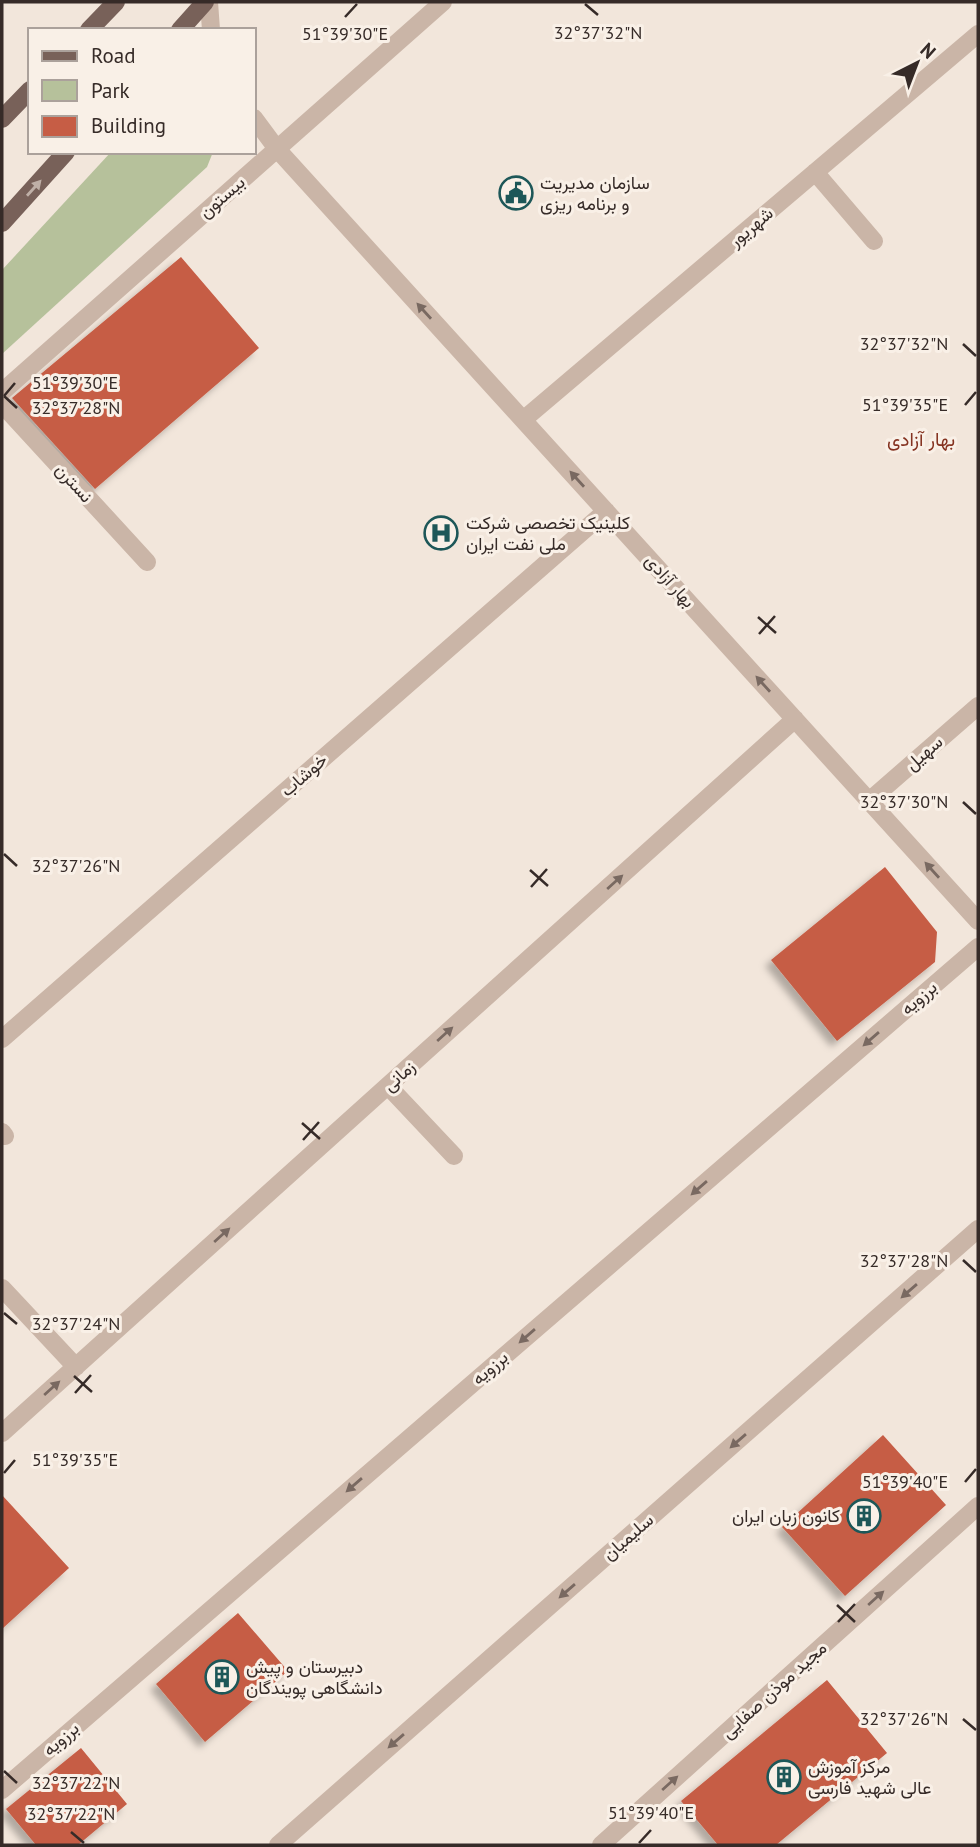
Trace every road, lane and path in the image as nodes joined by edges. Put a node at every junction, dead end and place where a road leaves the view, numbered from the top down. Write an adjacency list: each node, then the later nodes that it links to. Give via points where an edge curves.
1 (116, 2): 4 (main road)
2 (207, 2): 5 (main road); 6 (street)
3 (443, 2): 12 (street, بیستون)
4 (91, 28)
5 (182, 28)
6 (211, 28)
7 (978, 34): 14 (street, شهریور)
8 (28, 92): 9 (main road)
9 (2, 119)
10 (256, 121): 12 (street, بهار آزادی)
11 (256, 135): 12 (street, بهار آزادی)
12 (277, 149): 17 (street, بیستون); 19 (street, بهار آزادی, one-way to 12)
13 (64, 154): 15 (main road, one-way to 13)
14 (816, 172): 16 (street); 19 (street, شهریور)
15 (2, 223)
16 (874, 241)
17 (2, 392)
18 (2, 404): 21 (street, نسترن)
19 (523, 420): 20 (street, بهار آزادی, one-way to 19)
20 (606, 511): 23 (street, بهار آزادی, one-way to 20); 27 (street, خوشاب)
21 (147, 562)
22 (978, 706): 24 (street, سهیل)
23 (795, 719): 24 (street, بهار آزادی); 28 (street, زمانی, one-way to 23)
24 (869, 801): 25 (street, بهار آزادی, one-way to 24)
25 (978, 921)
26 (978, 947): 35 (street, برزویه, one-way to 35)
27 (2, 1039)
28 (388, 1086): 29 (street); 32 (street, زمانی, one-way to 28)
29 (454, 1156)
30 (978, 1229): 36 (street, سلیمیان, one-way to 36)
31 (2, 1288): 32 (street)
32 (76, 1367): 33 (street, زمانی, one-way to 32)
33 (2, 1433)
34 (978, 1506): 37 (street, مجید موذن صفایی, one-way to 34)
35 (2, 1790)
36 (278, 1845)
37 (601, 1845)

